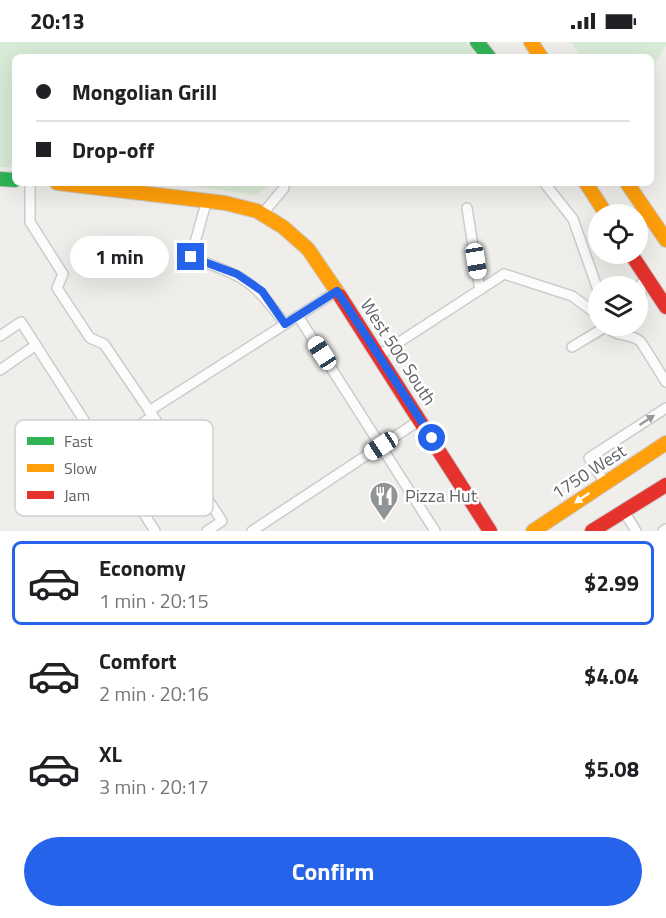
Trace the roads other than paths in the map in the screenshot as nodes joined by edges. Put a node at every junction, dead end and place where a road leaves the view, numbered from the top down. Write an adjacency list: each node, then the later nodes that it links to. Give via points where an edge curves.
1 (477, 42): 2 (main road)
2 (487, 54)
3 (30, 186): 31 (lane, via 30,222 63,274 57,288 84,331 104,344)
4 (83, 186): 9 (main road, West 500 South)
5 (547, 186): 15 (lane, via 573,219)
6 (588, 186): 10 (main road)
7 (629, 186): 13 (main road)
8 (284, 188): 12 (lane)
9 (207, 200): 12 (main road, West 500 South); 21 (lane, via 191,257 237,274 262,291)
10 (600, 204)
11 (467, 208): 16 (lane)
12 (259, 213): 17 (main road, West 500 South, via 284,227 308,249)
13 (666, 240)
14 (638, 264): 18 (main road)
15 (593, 276)
16 (480, 290): 19 (lane, via 504,274 572,296); 27 (lane)
17 (337, 291): 20 (lane); 27 (main road, West 500 South)
18 (666, 307)
19 (588, 308)
20 (298, 316): 21 (lane); 37 (lane)
21 (285, 324): 31 (lane)
22 (0, 336): 25 (lane, via 21,322)
23 (591, 336): 26 (lane)
24 (629, 336): 29 (lane, via 641,342)
25 (36, 345): 28 (lane); 32 (lane)
26 (572, 347)
27 (379, 355): 35 (main road, West 500 South)
28 (0, 370)
29 (666, 382)
30 (666, 408): 38 (lane, one-way to 30, via 589,458)
31 (151, 414): 33 (lane); 34 (lane)
32 (84, 420)
33 (143, 420)
34 (155, 420)
35 (420, 420): 37 (lane); 49 (main road, West 500 South)
36 (666, 443): 38 (main road, 1750 West)
37 (381, 446): 47 (lane); 48 (lane)
38 (605, 483): 50 (main road, 1750 West, one-way to 50)
39 (666, 485): 41 (main road)
40 (213, 507): 43 (lane)
41 (624, 511): 51 (main road); 52 (lane)
42 (145, 516): 44 (lane)
43 (222, 521): 45 (lane); 46 (lane)
44 (155, 531)
45 (207, 531)
46 (228, 531)
47 (252, 531)
48 (435, 531)
49 (490, 531)
50 (532, 531)
51 (592, 531)
52 (636, 531)

